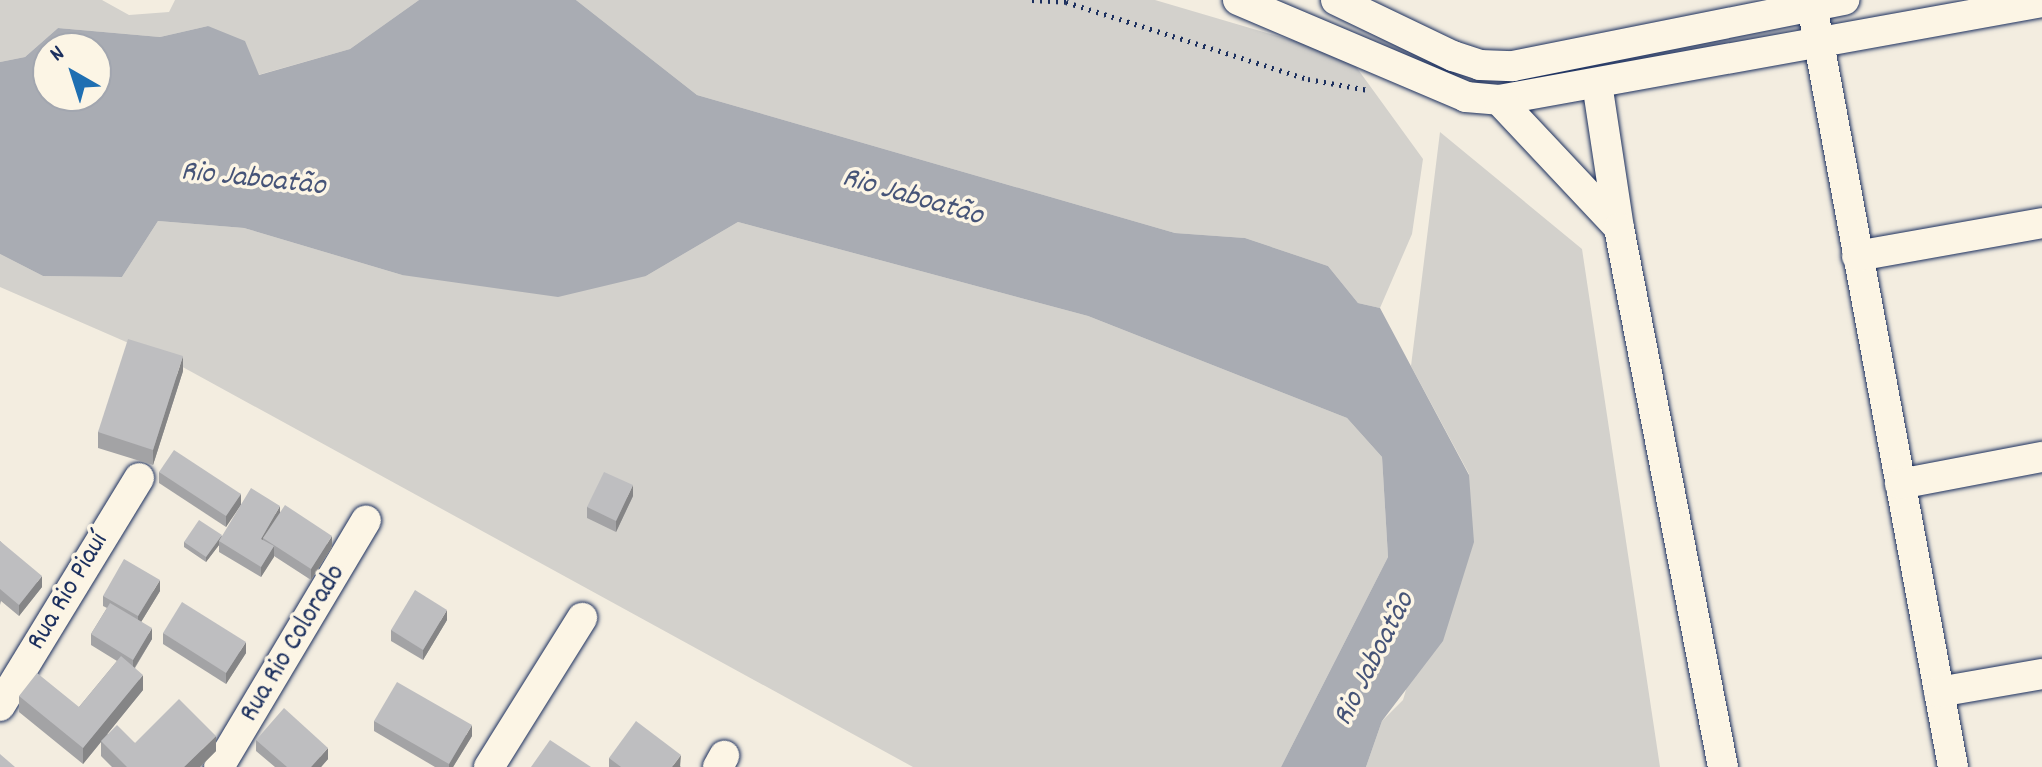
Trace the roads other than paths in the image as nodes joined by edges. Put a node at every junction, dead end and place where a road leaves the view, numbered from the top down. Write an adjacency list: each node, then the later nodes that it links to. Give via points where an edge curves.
1 (1238, 0): 8 (street, via 1466,97)
2 (1336, 0): 5 (street, via 1453,56 1480,65 1513,66)
3 (1844, 0): 5 (street)
4 (2042, 2): 6 (street)
5 (1811, 3): 6 (street)
6 (1817, 44): 7 (street); 11 (street)
7 (1597, 83): 8 (street); 10 (street)
8 (1499, 100): 10 (street)
9 (2042, 223): 11 (street)
10 (1619, 228): 22 (street)
11 (1857, 256): 14 (street)
12 (2042, 457): 14 (street)
13 (139, 478): 19 (street, Rua Rio Piauí)
14 (1900, 484): 18 (street)
15 (366, 520): 20 (street, Rua Rio Colorado)
16 (582, 618): 21 (street)
17 (2042, 674): 18 (street)
18 (1939, 692): 23 (street)
19 (0, 706)
20 (219, 767)
21 (489, 767)
22 (1723, 767)
23 (1953, 767)

